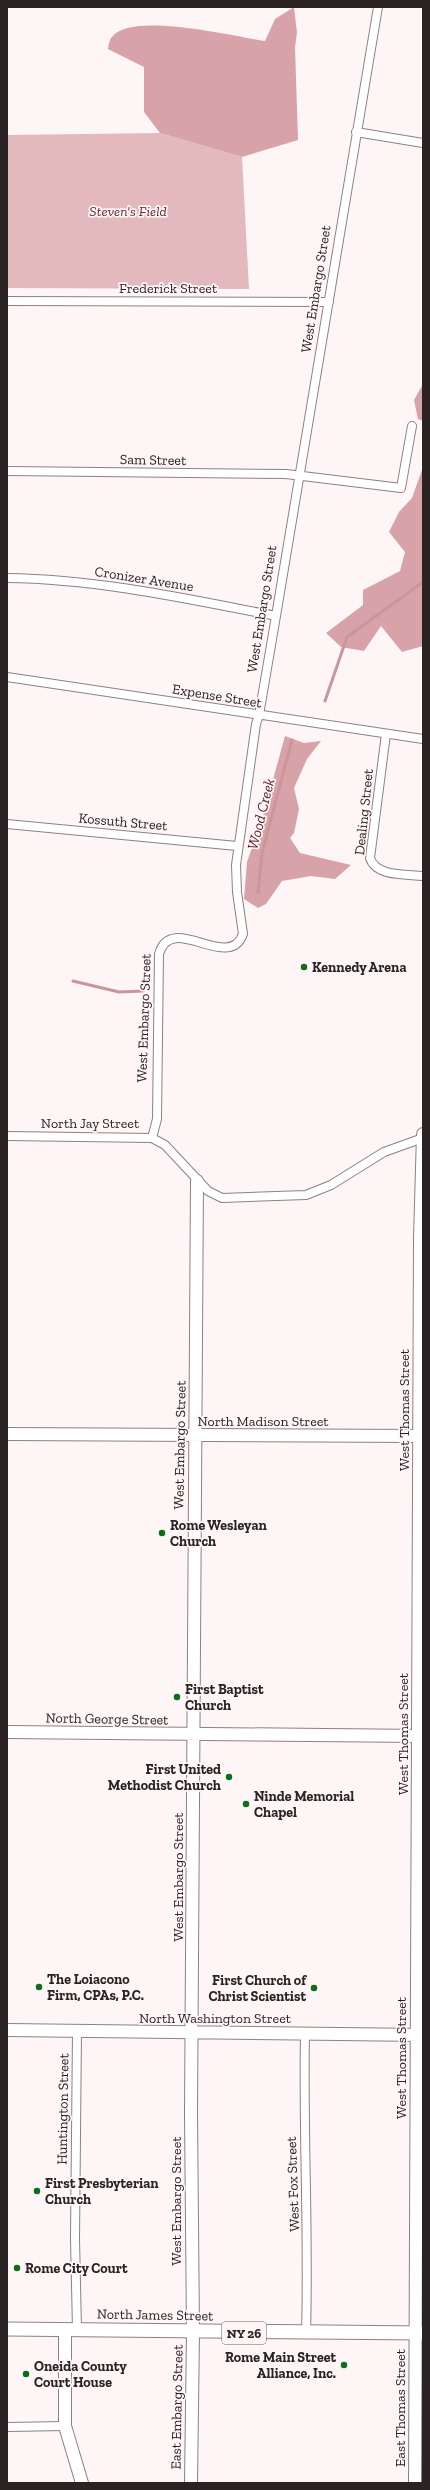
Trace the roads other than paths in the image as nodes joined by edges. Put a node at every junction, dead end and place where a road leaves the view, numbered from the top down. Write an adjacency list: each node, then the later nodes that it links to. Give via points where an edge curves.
1 (378, 7): 2 (street, West Embargo Street)
2 (356, 132): 3 (street); 5 (street, West Embargo Street)
3 (423, 143)
4 (7, 301): 5 (street, Frederick Street)
5 (329, 302): 8 (street, West Embargo Street)
6 (412, 426): 8 (street, Sam Street, via 401,488)
7 (7, 471): 8 (street, Sam Street)
8 (299, 474): 10 (street, West Embargo Street)
9 (7, 578): 10 (street, Cronizer Avenue, via 54,579 195,600)
10 (276, 616): 12 (street, West Embargo Street)
11 (7, 676): 12 (street, Expense Street)
12 (260, 715): 13 (street, Expense Street); 16 (street, West Embargo Street, via 256,724)
13 (386, 734): 14 (street, Expense Street); 17 (street, Dealing Street, via 370,858 372,864 382,871)
14 (423, 739)
15 (7, 824): 16 (street, Kossuth Street)
16 (238, 846): 20 (street, West Embargo Street, via 236,892 242,926 241,939 231,947 223,948 177,938 169,938 161,944 157,1015 157,1119)
17 (423, 876)
18 (423, 1134): 21 (street, West Thomas Street)
19 (7, 1136): 20 (street, North Jay Street)
20 (152, 1138): 22 (street, North Jay Street, via 165,1145)
21 (423, 1138): 22 (street, North Jay Street, via 384,1152 331,1185 306,1195 222,1198 208,1191); 25 (street, West Thomas Street)
22 (197, 1181): 24 (street, West Embargo Street)
23 (7, 1434): 24 (street, North Madison Street)
24 (194, 1436): 25 (street, North Madison Street); 27 (street, West Embargo Street)
25 (421, 1436): 28 (street, West Thomas Street)
26 (7, 1732): 27 (street, North George Street)
27 (194, 1735): 28 (street, North George Street); 31 (street, West Embargo Street)
28 (421, 1736): 33 (street, West Thomas Street)
29 (7, 2030): 30 (street, North Washington Street)
30 (77, 2032): 31 (street, North Washington Street); 35 (street, Huntington Street, via 75,2244)
31 (192, 2033): 32 (street, North Washington Street); 36 (street, West Embargo Street)
32 (305, 2034): 33 (street, North Washington Street); 38 (street, West Fox Street, via 303,2113 308,2251)
33 (420, 2035): 37 (street, West Thomas Street)
34 (7, 2329): 35 (main road, North James Street / NY 26)
35 (71, 2330): 36 (main road, North James Street / NY 26); 39 (street)
36 (193, 2332): 38 (main road, North James Street / NY 26); 42 (street, East Embargo Street)
37 (419, 2333): 38 (main road, North James Street / NY 26); 43 (street, East Thomas Street)
38 (306, 2334)
39 (65, 2426): 40 (street); 41 (street)
40 (7, 2427)
41 (82, 2483)
42 (191, 2483)
43 (414, 2483)

